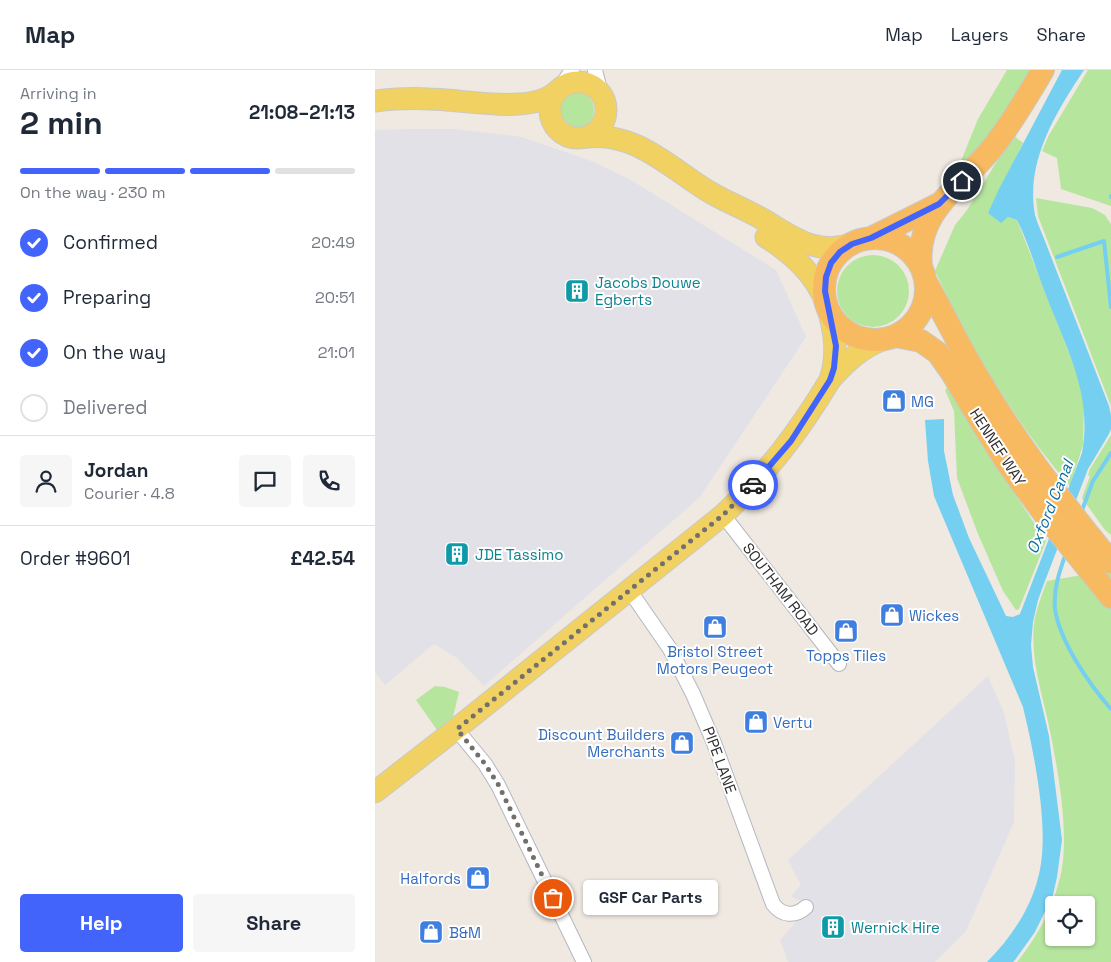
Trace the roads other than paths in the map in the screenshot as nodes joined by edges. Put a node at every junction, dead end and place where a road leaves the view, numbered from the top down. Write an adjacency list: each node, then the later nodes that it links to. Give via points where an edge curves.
1 (572, 70): 4 (street)
2 (595, 70): 5 (street)
3 (1043, 70): 12 (highway, via 991,149)
4 (558, 90): 5 (main road, via 567,84 582,82 596,88); 7 (main road, via 541,100); 8 (main road, via 550,109 551,118)
5 (603, 98): 9 (main road, via 605,119 595,133); 10 (main road)
6 (375, 101): 7 (main road, via 428,99)
7 (504, 105): 8 (main road, via 533,116)
8 (561, 133): 9 (main road, via 569,137)
9 (587, 137): 10 (main road, via 624,140)
10 (649, 152): 11 (main road)
11 (714, 195): 13 (main road, via 805,243 840,248); 15 (main road, via 735,216 798,260 817,284)
12 (939, 204): 13 (highway); 14 (highway, via 922,239)
13 (861, 241): 14 (highway, via 883,238 900,244 914,256); 15 (highway, via 840,252 831,263 825,291)
14 (923, 274): 16 (highway, via 926,295 920,314 907,329); 19 (highway, HENNEF WAY, via 979,380 1054,492)
15 (828, 307): 16 (highway, via 845,330 858,337 871,340); 17 (main road, via 836,346)
16 (890, 337): 17 (main road, via 855,354); 21 (highway, HENNEF WAY, via 921,341 938,353 1007,463)
17 (830, 380): 18 (main road, via 791,441)
18 (723, 515): 20 (main road); 22 (street, SOUTHAM ROAD)
19 (1111, 562)
20 (630, 590): 23 (main road); 25 (street, PIPE LANE, via 670,649 693,694 773,904 779,911 790,914 801,912)
21 (1111, 597)
22 (839, 664)
23 (457, 729): 24 (main road); 26 (street, via 498,784)
24 (375, 792)
25 (806, 907)
26 (584, 962)

